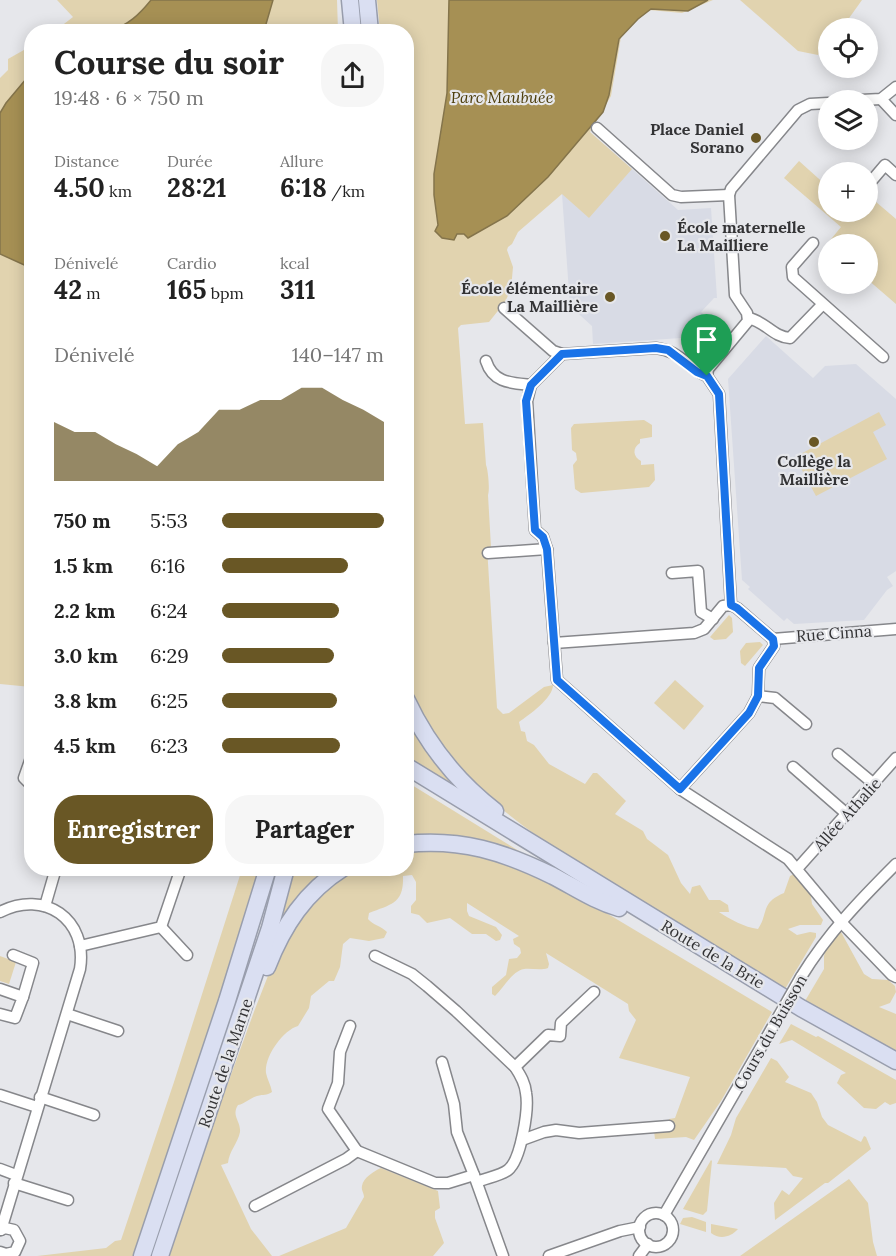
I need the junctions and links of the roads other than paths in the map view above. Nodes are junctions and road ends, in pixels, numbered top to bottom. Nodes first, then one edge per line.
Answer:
1 (350, 0) edge
2 (367, 0) edge
3 (352, 24) edge
4 (369, 24) edge
5 (896, 87) edge
6 (878, 99) edge
7 (881, 99) junction
8 (818, 104) edge
9 (896, 115) edge
10 (597, 128) dead end
11 (878, 173) edge
12 (896, 175) edge
13 (729, 195) junction
14 (813, 243) dead end
15 (822, 305) junction
16 (504, 308) dead end
17 (748, 318) junction
18 (562, 354) junction
19 (883, 357) dead end
20 (486, 361) dead end
21 (707, 376) junction
22 (531, 385) junction
23 (547, 549) junction
24 (488, 554) dead end
25 (672, 573) dead end
26 (731, 605) junction
27 (713, 619) junction
28 (896, 629) edge
29 (773, 639) junction
30 (554, 643) junction
31 (758, 696) junction
32 (414, 714) edge
33 (806, 724) dead end
34 (838, 754) dead end
35 (896, 758) edge
36 (793, 767) dead end
37 (414, 771) edge
38 (414, 783) edge
39 (874, 784) junction
40 (680, 789) junction
41 (848, 815) junction
42 (414, 843) edge
43 (531, 844) junction
44 (896, 864) edge
45 (798, 869) junction
46 (54, 876) edge
47 (178, 876) edge
48 (265, 876) edge
49 (284, 876) edge
50 (333, 876) edge
51 (45, 906) junction
52 (619, 908) junction
53 (0, 912) edge
54 (840, 921) junction
55 (161, 927) junction
56 (80, 946) junction
57 (13, 955) dead end
58 (187, 956) dead end
59 (375, 956) dead end
60 (896, 977) edge
61 (0, 990) edge
62 (594, 992) dead end
63 (23, 997) junction
64 (0, 1014) edge
65 (66, 1014) junction
66 (350, 1026) dead end
67 (118, 1031) dead end
68 (229, 1049) junction
69 (442, 1062) dead end
70 (896, 1062) edge
71 (515, 1067) junction
72 (896, 1072) edge
73 (0, 1095) edge
74 (39, 1102) junction
75 (94, 1115) dead end
76 (669, 1126) dead end
77 (522, 1140) junction
78 (357, 1151) junction
79 (0, 1169) edge
80 (475, 1178) junction
81 (15, 1179) junction
82 (68, 1200) dead end
83 (255, 1206) dead end
84 (664, 1215) junction
85 (640, 1227) junction
86 (1, 1230) edge
87 (648, 1244) junction
88 (0, 1252) edge
89 (142, 1256) edge
90 (160, 1256) edge
91 (502, 1256) edge
92 (549, 1256) edge
93 (639, 1256) edge

1 - 3 highway
2 - 4 highway
5 - 7 street
6 - 7 street
7 - 9 street
8 - 13 street
10 - 13 street
11 - 12 street
13 - 17 street
14 - 15 street
15 - 17 street
15 - 19 street
16 - 18 street
17 - 21 street
18 - 21 street
18 - 22 street
20 - 22 street
21 - 26 street
22 - 23 street
23 - 24 street
23 - 30 street
25 - 27 street
26 - 27 street
26 - 29 street, Rue Cinna
27 - 30 street
28 - 29 street, Rue Cinna
29 - 31 street
30 - 40 street
31 - 33 street
31 - 40 street
32 - 43 highway
34 - 39 street
35 - 39 street, Allée Athalie
36 - 41 street
37 - 43 highway
38 - 52 highway
39 - 41 street, Allée Athalie
40 - 45 street
41 - 45 street, Allée Athalie
42 - 52 highway
43 - 70 highway, Route de la Brie
44 - 54 street, Cours du Buisson
45 - 54 street
46 - 51 street
47 - 55 street
48 - 89 highway, Route de la Marne
49 - 68 highway, Route de la Marne
50 - 68 highway
51 - 53 street
51 - 56 street
52 - 72 highway, Route de la Brie
54 - 60 street
54 - 84 street, Cours du Buisson, bridge
55 - 56 street
55 - 58 street
56 - 65 street
57 - 63 street
59 - 71 street
61 - 63 street
62 - 71 street
63 - 64 street
65 - 67 street
65 - 74 street
66 - 78 street
68 - 90 highway, Route de la Marne
69 - 80 street
71 - 77 street
73 - 74 street
74 - 75 street
74 - 81 street
76 - 77 street
77 - 80 street
78 - 80 street
78 - 83 street
79 - 81 street
80 - 91 street
81 - 82 street
81 - 86 street
84 - 85 street
84 - 87 street
85 - 87 street
85 - 92 street
86 - 88 street
87 - 93 street

